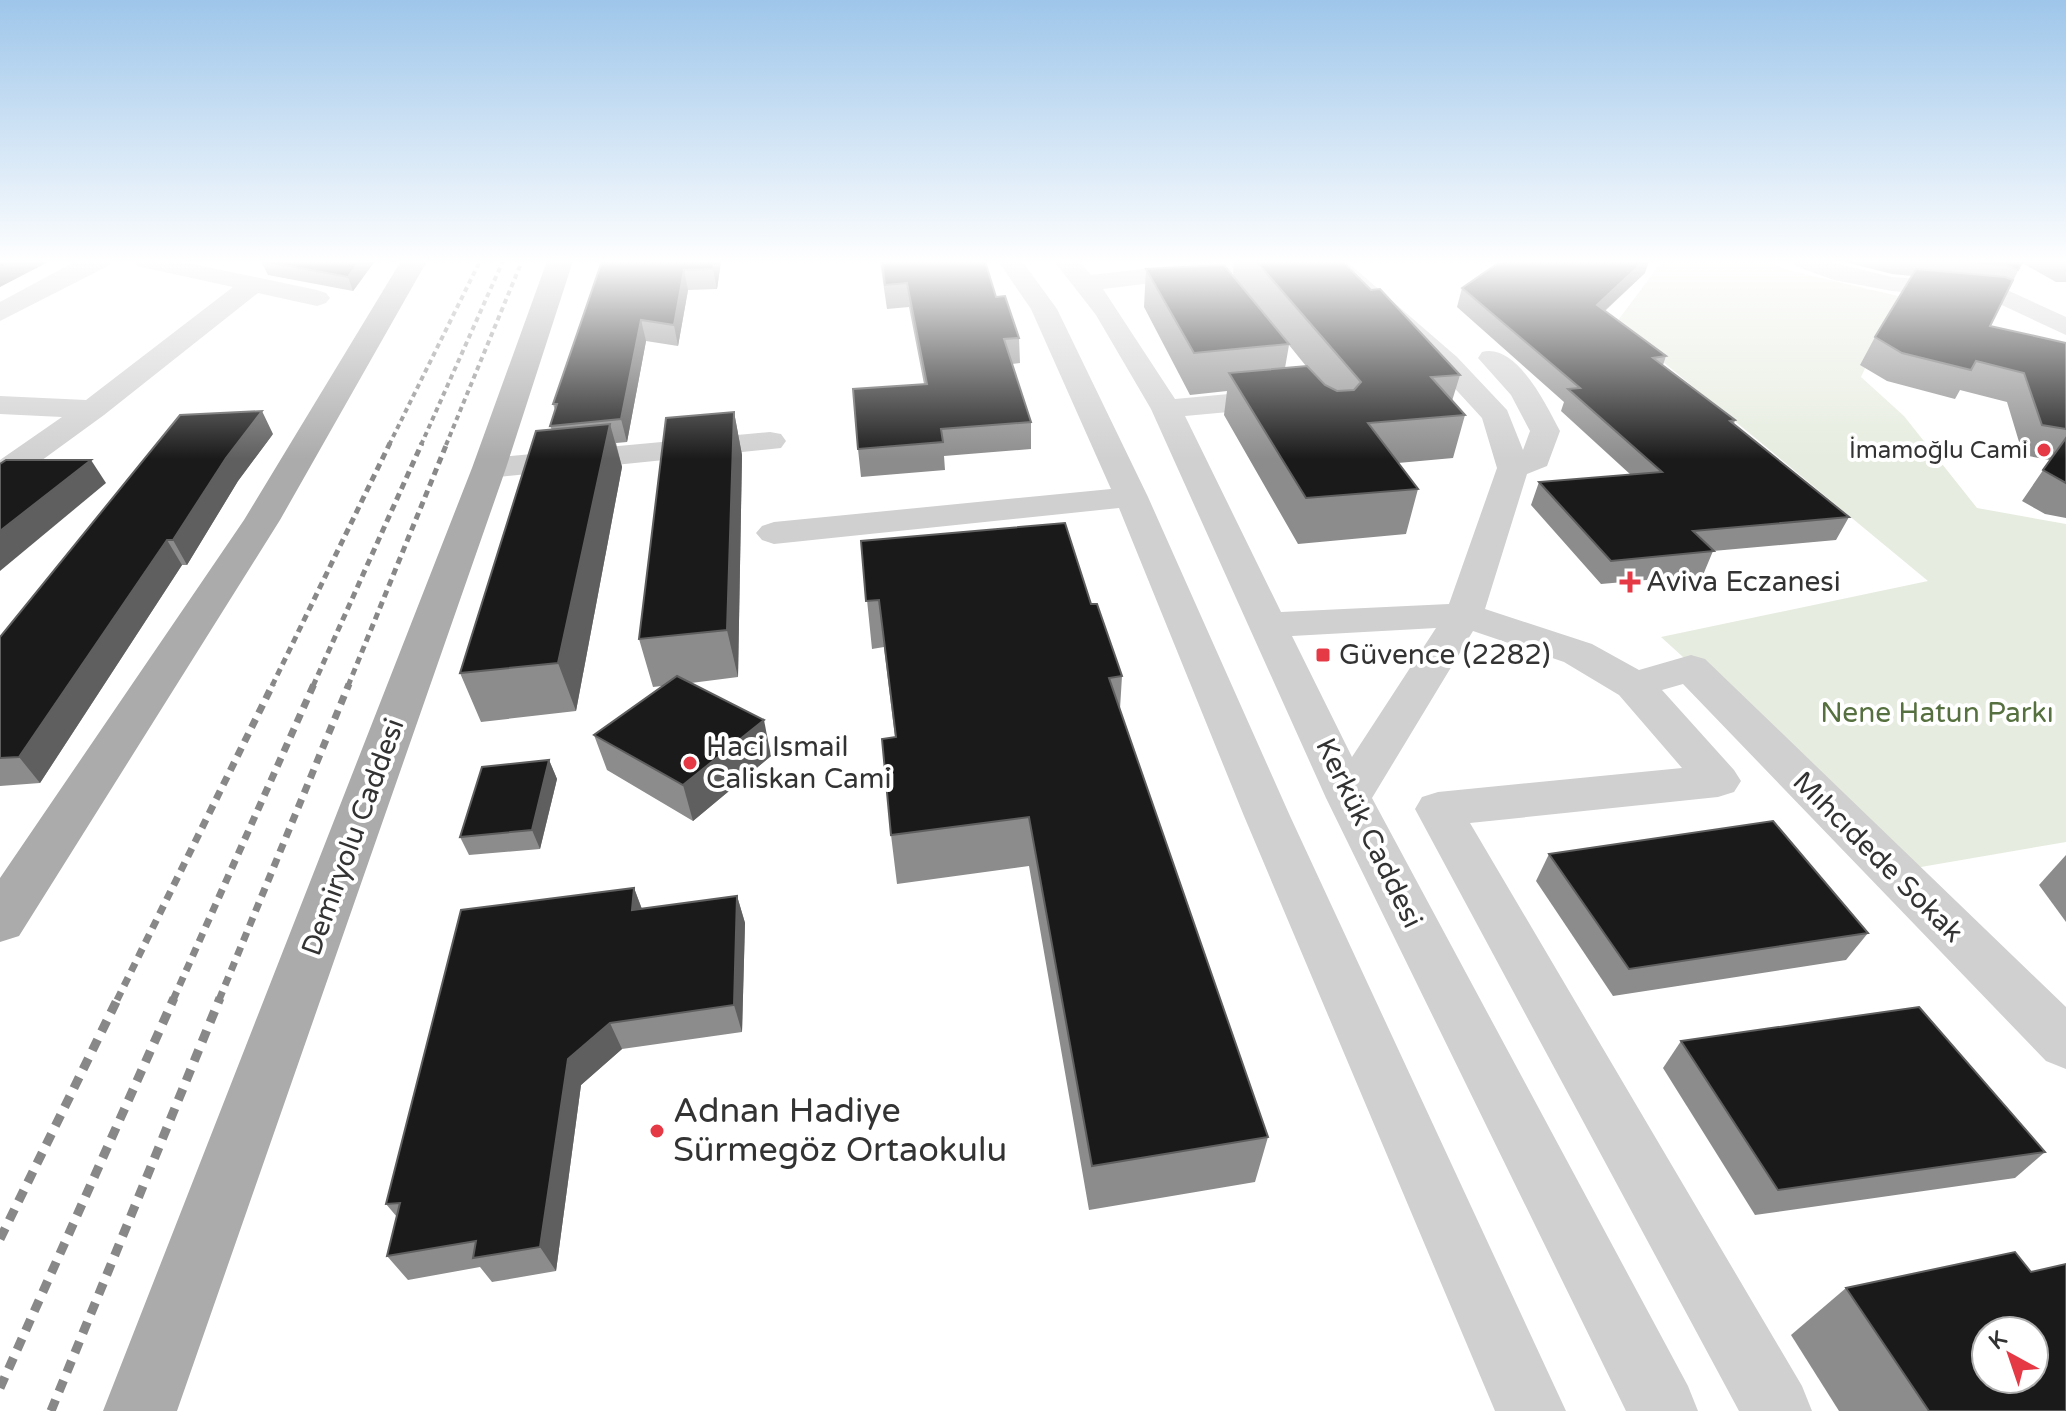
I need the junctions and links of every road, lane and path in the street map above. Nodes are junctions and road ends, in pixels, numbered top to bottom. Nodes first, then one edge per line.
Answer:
1 (199, 327) edge
2 (375, 327) edge
3 (537, 327) edge
4 (1052, 327) edge
5 (1116, 327) edge
6 (1406, 327) edge
7 (1492, 358) dead end
8 (1289, 370) edge
9 (0, 405) edge
10 (93, 409) junction
11 (1166, 409) junction
12 (770, 441) dead end
13 (489, 468) junction
14 (1513, 468) junction
15 (0, 475) edge
16 (1131, 497) junction
17 (774, 533) dead end
18 (1464, 615) junction
19 (1268, 625) junction
20 (1634, 685) junction
21 (1349, 798) junction
22 (5, 907) edge
23 (2066, 1044) edge
24 (140, 1411) edge
25 (1531, 1411) edge
26 (1663, 1411) edge
27 (1777, 1411) edge

1 - 10 street
2 - 22 main road
3 - 13 main road, Demiryolu Caddesi
4 - 16 street
5 - 11 street, Kerkük Caddesi
6 - 14 street
7 - 14 street
8 - 11 street
9 - 10 street
10 - 15 street
11 - 19 street, Kerkük Caddesi
12 - 13 street
13 - 24 main road, Demiryolu Caddesi
14 - 18 street
16 - 17 street
16 - 25 street
18 - 19 street
18 - 20 street
18 - 21 street
19 - 21 street, Kerkük Caddesi
20 - 23 street, Mıhcıdede Sokak
20 - 27 street
21 - 26 street, Kerkük Caddesi

